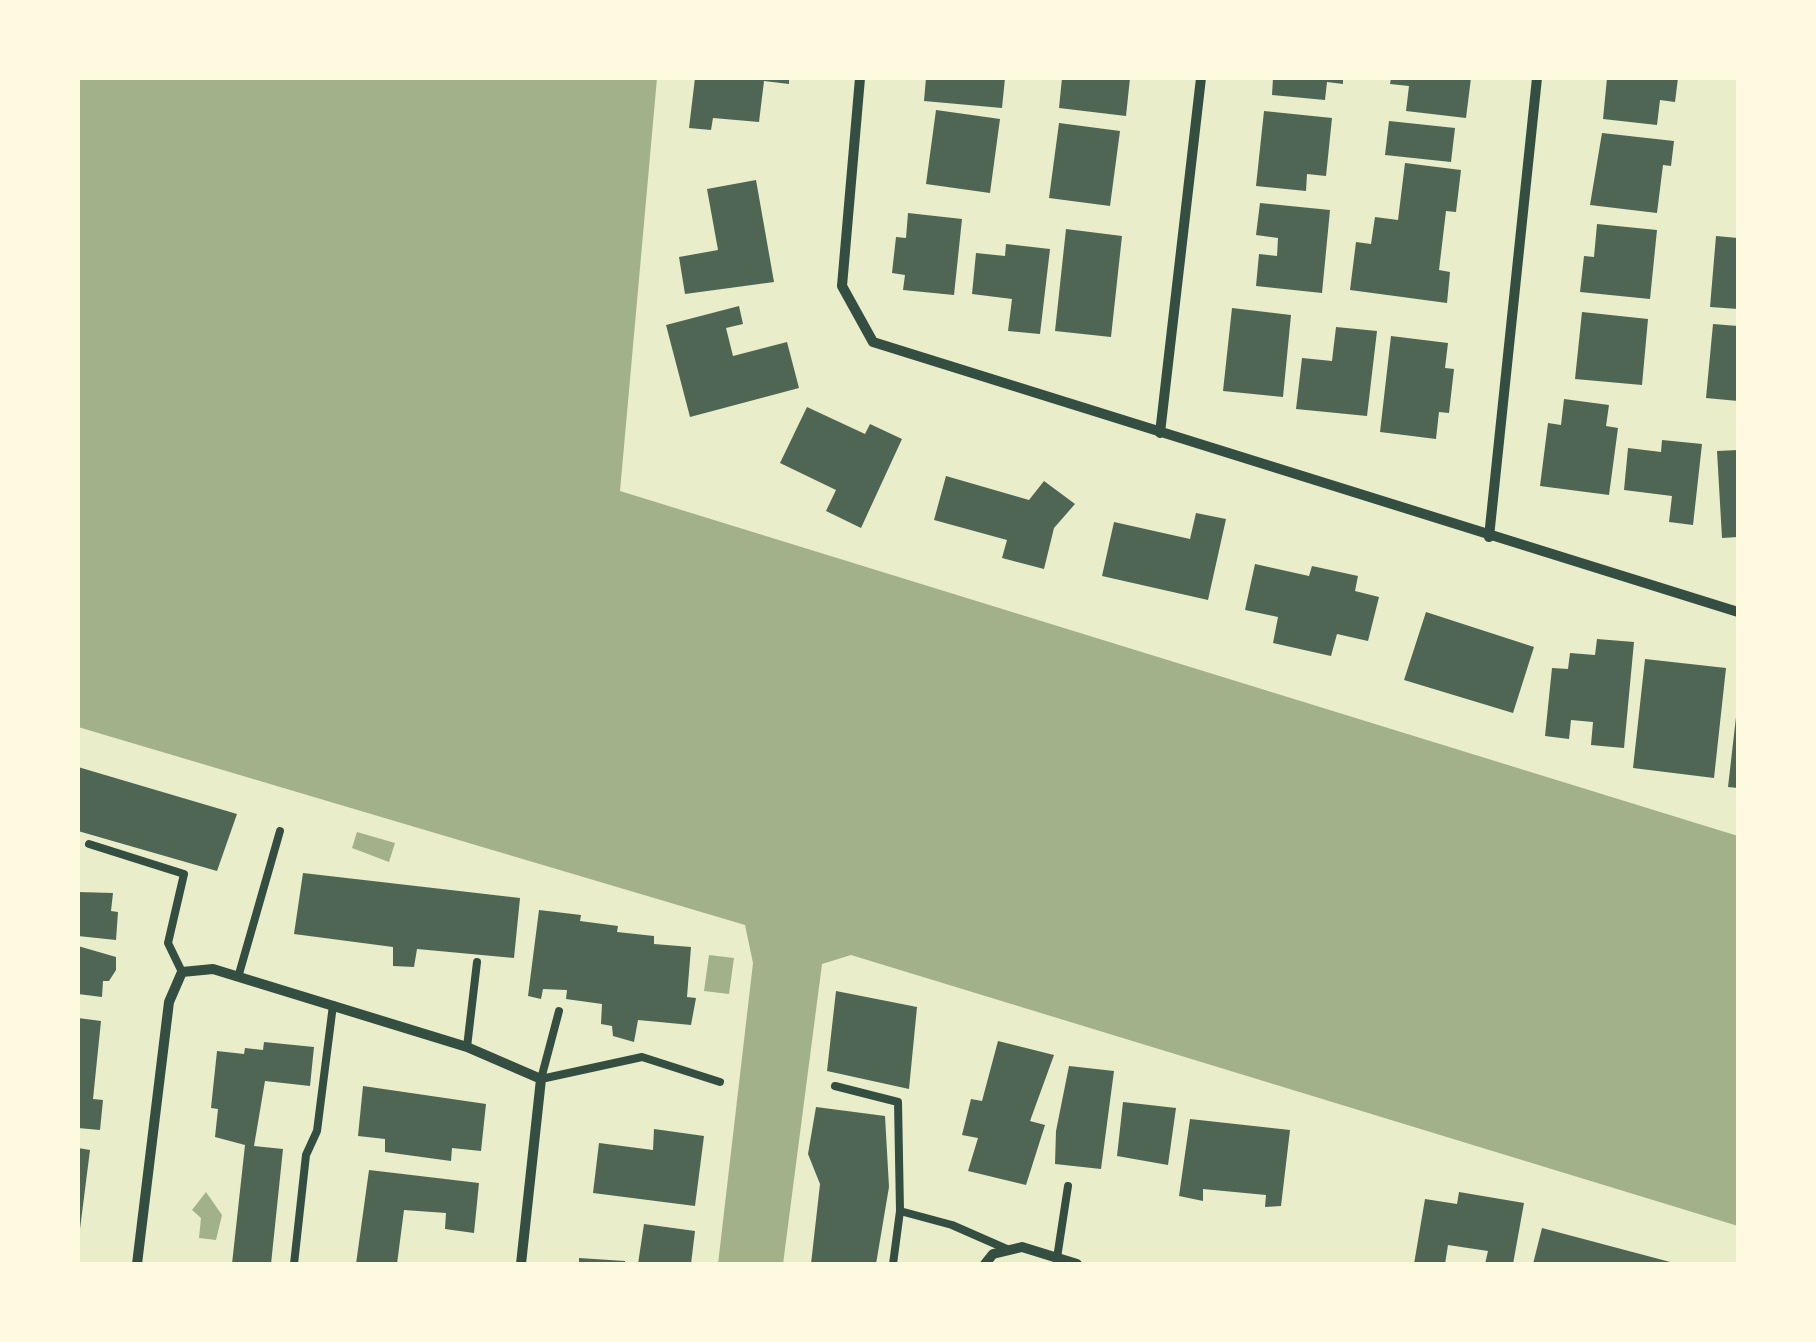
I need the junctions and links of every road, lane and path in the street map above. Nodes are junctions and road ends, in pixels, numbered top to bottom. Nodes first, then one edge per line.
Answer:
1 (860, 78) edge
2 (1200, 78) edge
3 (1537, 78) edge
4 (1160, 433) junction
5 (1489, 537) junction
6 (1738, 612) edge
7 (280, 831) dead end
8 (89, 844) dead end
9 (477, 962) dead end
10 (182, 972) junction
11 (239, 974) junction
12 (333, 1004) junction
13 (559, 1012) dead end
14 (467, 1046) junction
15 (541, 1079) junction
16 (720, 1082) dead end
17 (835, 1086) dead end
18 (1068, 1186) dead end
19 (900, 1211) junction
20 (1009, 1250) junction
21 (1057, 1258) junction
22 (136, 1264) edge
23 (294, 1264) edge
24 (521, 1264) edge
25 (892, 1264) edge
26 (985, 1264) edge
27 (1077, 1264) edge

1 - 4 street
2 - 4 street
3 - 5 street
4 - 5 street
5 - 6 street
7 - 11 lane
8 - 10 lane
9 - 14 lane
10 - 11 street
10 - 22 street
11 - 12 street
12 - 14 street
12 - 23 lane
13 - 15 lane
14 - 15 street
15 - 16 lane
15 - 24 street
17 - 19 lane
18 - 21 lane
19 - 20 lane
19 - 25 lane
20 - 21 street
20 - 26 street
21 - 27 street

